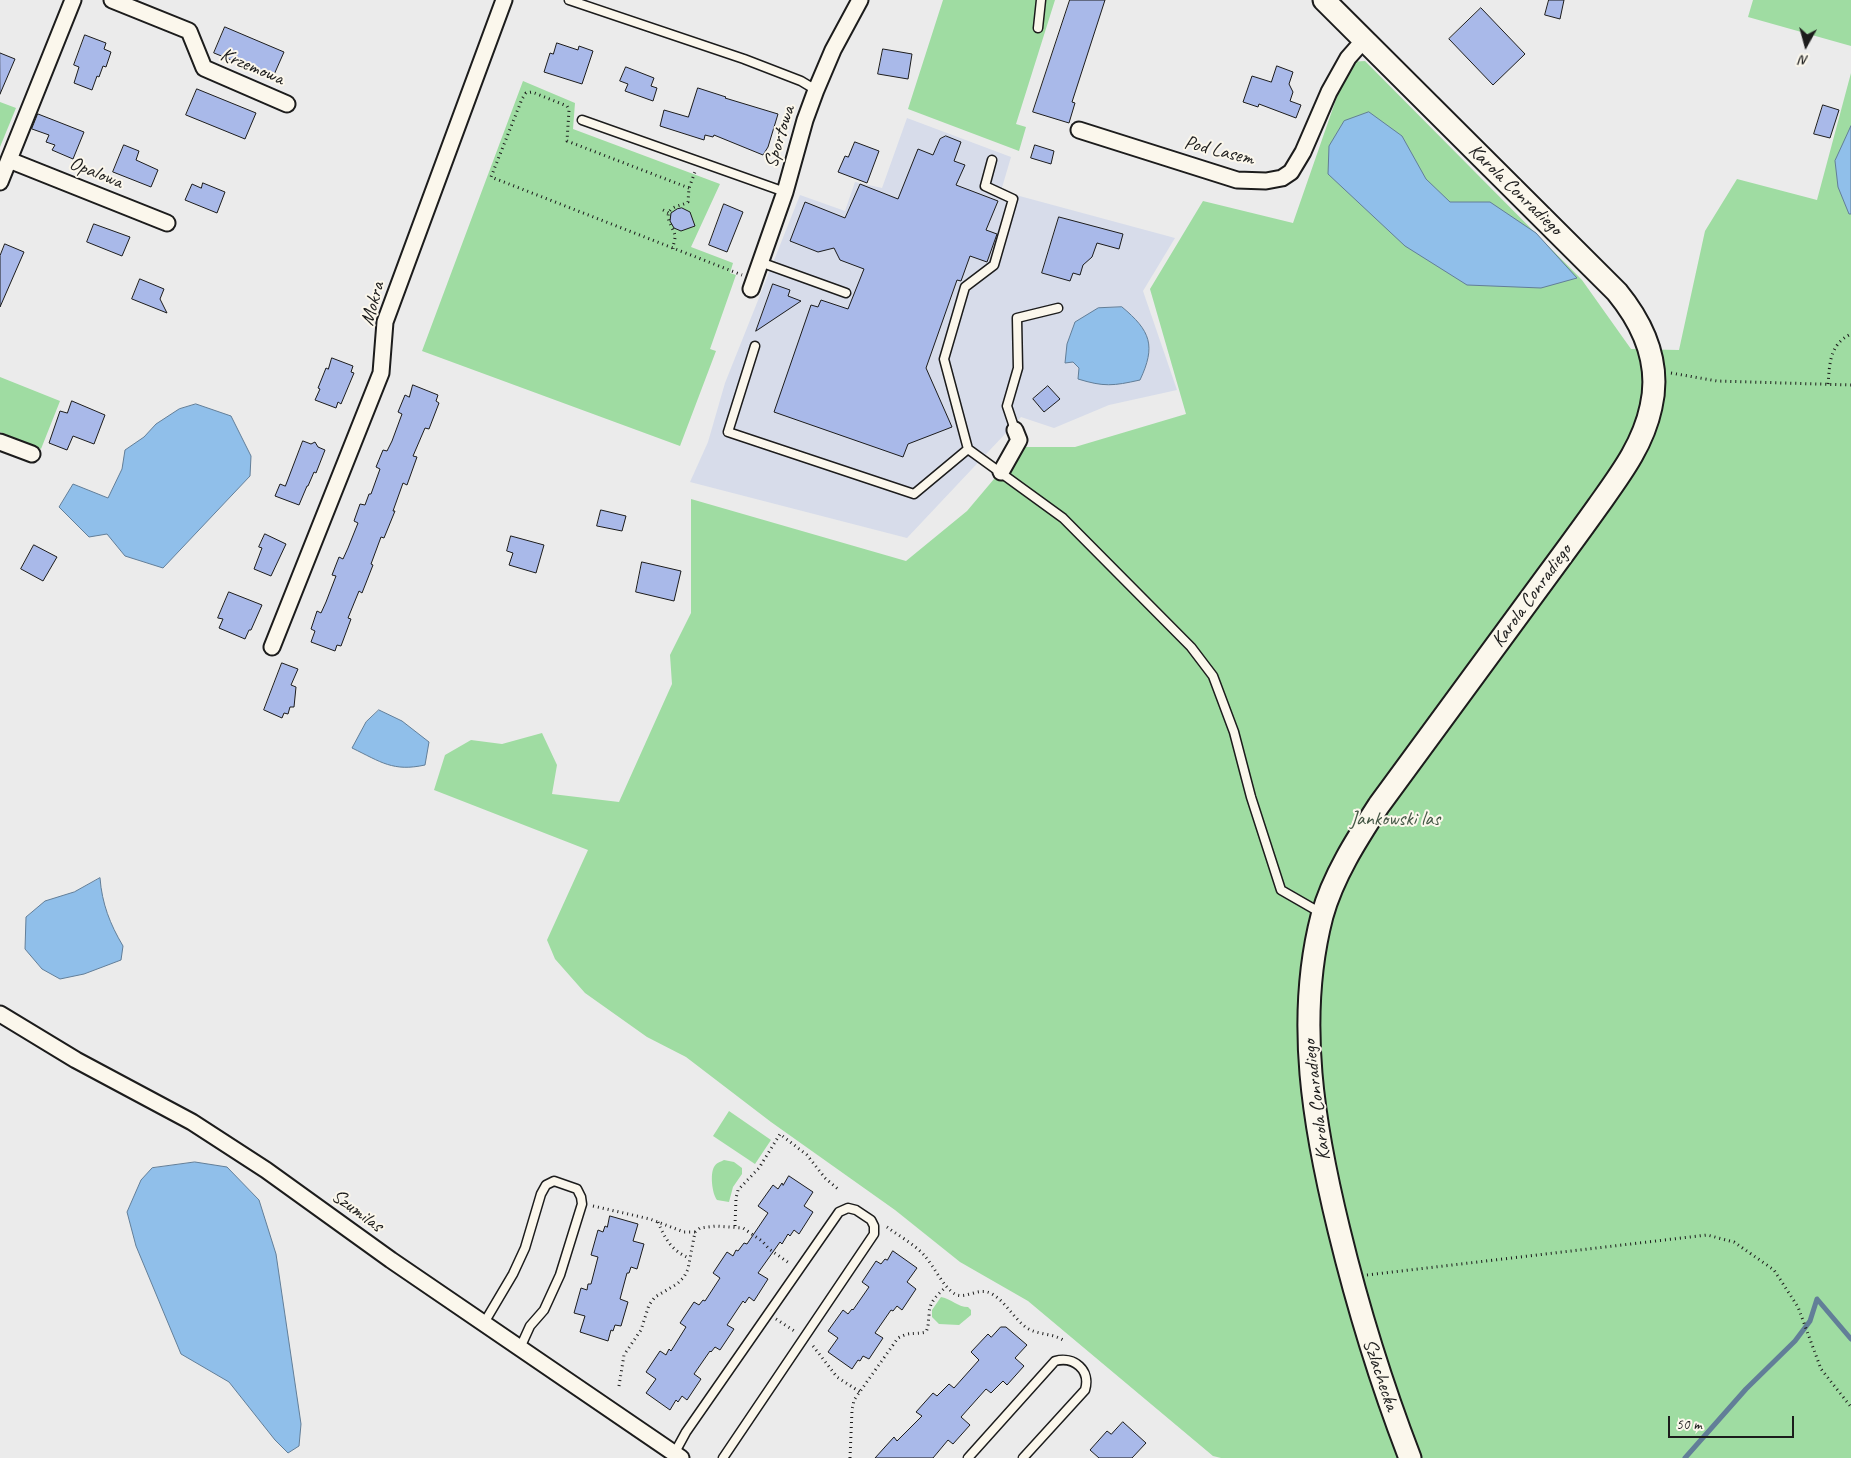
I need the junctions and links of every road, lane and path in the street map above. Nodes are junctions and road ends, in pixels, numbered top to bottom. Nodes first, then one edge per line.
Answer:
1 (73, 0) edge
2 (112, 0) edge
3 (504, 0) edge
4 (569, 0) edge
5 (860, 0) edge
6 (1041, 0) edge
7 (1324, 0) edge
8 (1038, 28) dead end
9 (1363, 41) junction
10 (816, 90) junction
11 (287, 104) dead end
12 (582, 120) dead end
13 (1079, 130) dead end
14 (9, 160) junction
15 (992, 160) dead end
16 (700, 162) junction
17 (0, 182) edge
18 (689, 188) junction
19 (785, 192) junction
20 (663, 210) dead end
21 (669, 212) junction
22 (167, 223) dead end
23 (673, 249) junction
24 (760, 262) junction
25 (752, 284) joint
26 (846, 293) dead end
27 (1058, 308) dead end
28 (1851, 334) edge
29 (755, 346) dead end
30 (1654, 370) junction
31 (1828, 384) junction
32 (1851, 385) edge
33 (1015, 430) joint
34 (0, 442) edge
35 (968, 449) junction
36 (32, 454) dead end
37 (1001, 472) junction
38 (272, 647) dead end
39 (1323, 914) junction
40 (0, 1014) edge
41 (839, 1190) dead end
42 (588, 1205) dead end
43 (658, 1222) junction
44 (735, 1226) junction
45 (888, 1227) dead end
46 (695, 1232) junction
47 (689, 1258) junction
48 (789, 1263) dead end
49 (1352, 1283) junction
50 (946, 1287) junction
51 (484, 1323) junction
52 (1064, 1340) dead end
53 (520, 1348) junction
54 (619, 1386) dead end
55 (1851, 1407) edge
56 (678, 1456) edge
57 (723, 1458) edge
58 (850, 1458) edge
59 (968, 1458) edge
60 (1023, 1458) edge
61 (1410, 1458) edge

1 - 14 street
2 - 11 street, Krzemowa
3 - 38 street, Mokra
4 - 10 lane
5 - 10 street, Sportowa
6 - 8 lane
7 - 9 street, Karola Conradiego
9 - 13 street, Pod Lasem
9 - 30 street, Karola Conradiego
10 - 19 street, Sportowa
12 - 16 lane
14 - 17 street
14 - 22 street, Opalowa
15 - 35 lane
16 - 18 path
16 - 19 lane
18 - 21 path
18 - 23 path
19 - 24 street, Sportowa
20 - 21 path
21 - 23 path
23 - 25 path
24 - 25 street, Sportowa
24 - 26 lane
27 - 33 lane
28 - 31 path
29 - 35 lane
30 - 31 path
30 - 39 street, Karola Conradiego
31 - 32 path
33 - 37 street
34 - 36 street
35 - 37 lane
37 - 39 lane
39 - 49 street, Karola Conradiego
40 - 51 street, Szumilas
41 - 44 path
42 - 43 path
43 - 46 path
43 - 47 path
44 - 46 path
44 - 48 path
45 - 50 path
46 - 47 path
47 - 54 path
49 - 55 path
49 - 61 street, Szlachecka
50 - 52 path
50 - 58 path
51 - 53 street, Szumilas
51 - 53 lane
53 - 56 street, Szumilas
56 - 57 lane
59 - 60 lane

